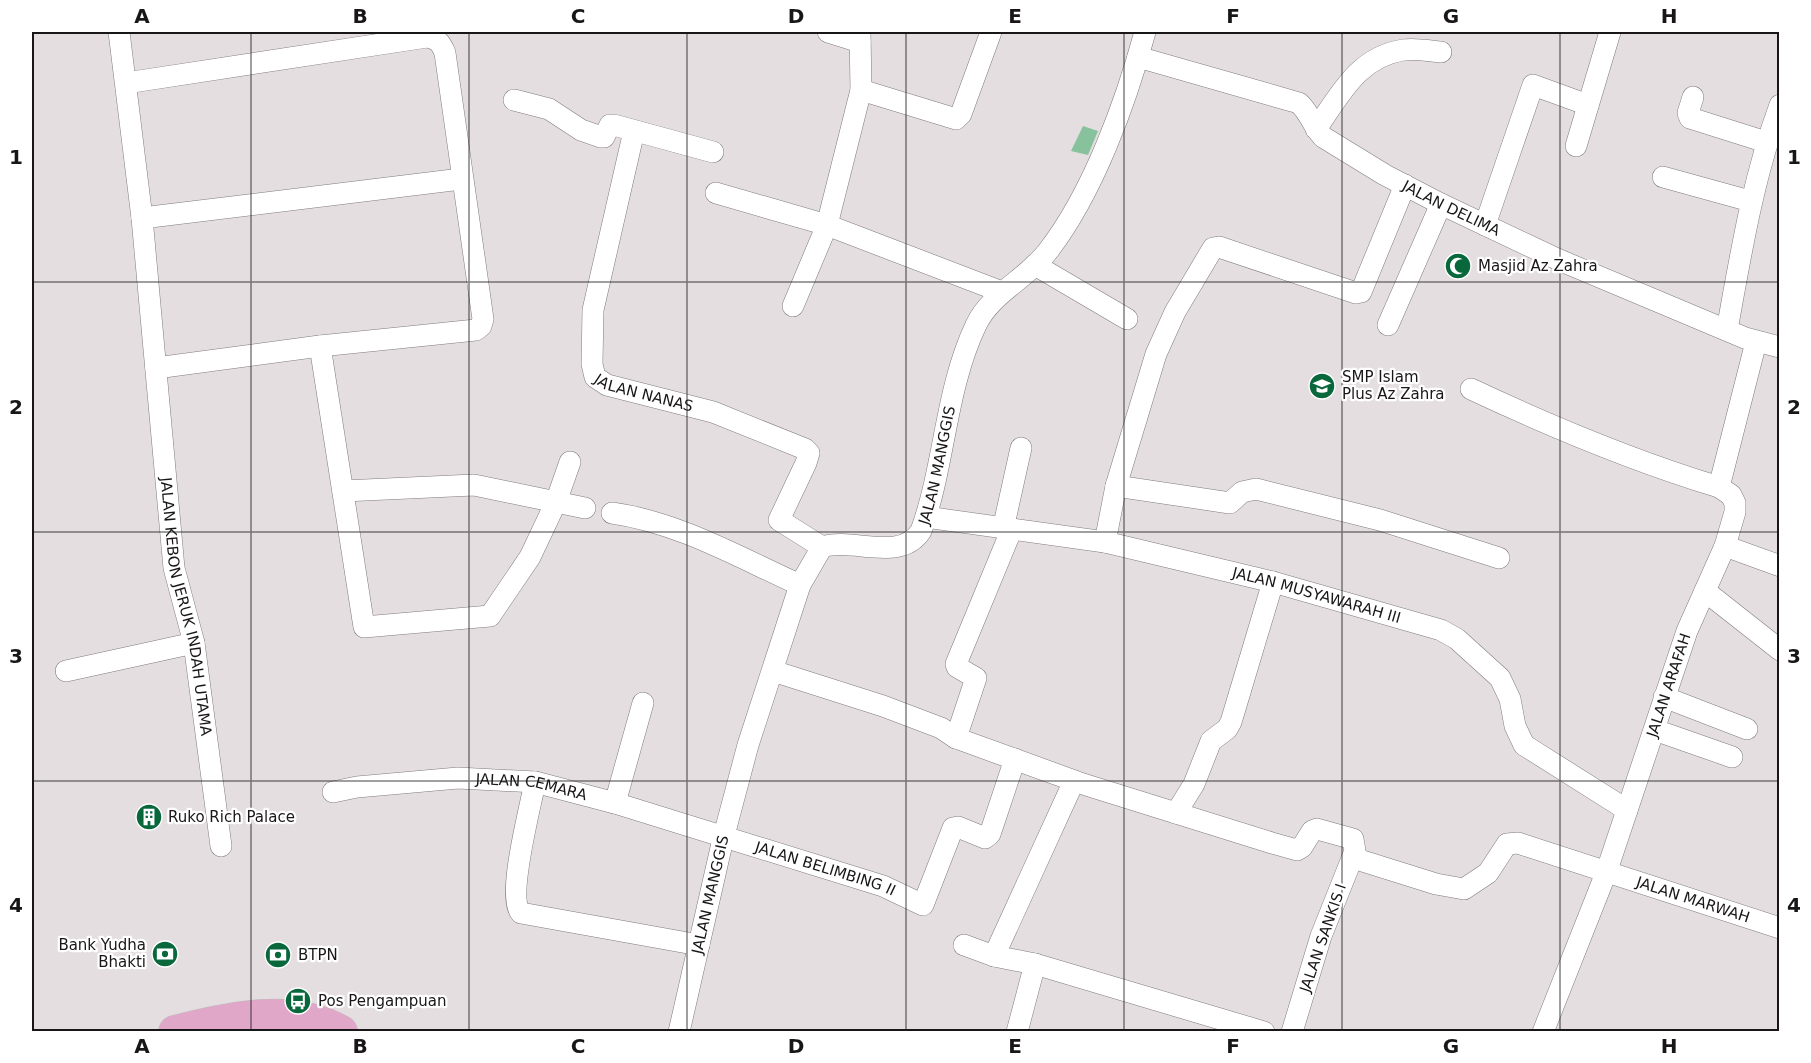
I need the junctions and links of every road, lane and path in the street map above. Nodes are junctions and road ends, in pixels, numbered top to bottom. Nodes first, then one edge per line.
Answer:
1 (119, 32) edge
2 (828, 32) edge
3 (991, 32) edge
4 (1145, 32) edge
5 (1610, 32) edge
6 (860, 37) edge
7 (1441, 52) dead end
8 (1138, 57) junction
9 (126, 83) junction
10 (861, 90) junction
11 (1693, 97) dead end
12 (514, 100) dead end
13 (1588, 105) junction
14 (1779, 105) edge
15 (1316, 129) junction
16 (634, 131) junction
17 (1766, 142) junction
18 (1576, 146) dead end
19 (713, 152) dead end
20 (1663, 177) dead end
21 (461, 179) junction
22 (1405, 185) junction
23 (716, 193) dead end
24 (1750, 201) junction
25 (1441, 204) junction
26 (142, 218) junction
27 (827, 225) junction
28 (1485, 225) junction
29 (1035, 265) junction
30 (1002, 292) junction
31 (793, 306) dead end
32 (1127, 319) dead end
33 (1388, 325) dead end
34 (1727, 330) junction
35 (1756, 342) junction
36 (320, 346) junction
37 (1779, 347) edge
38 (156, 368) junction
39 (1471, 389) dead end
40 (1021, 448) dead end
41 (570, 462) dead end
42 (1116, 486) junction
43 (1719, 487) junction
44 (343, 491) junction
45 (556, 502) junction
46 (585, 508) dead end
47 (612, 513) dead end
48 (926, 517) junction
49 (1007, 530) junction
50 (1106, 542) junction
51 (1725, 546) junction
52 (822, 547) junction
53 (1500, 558) dead end
54 (1779, 566) edge
55 (1273, 582) junction
56 (800, 585) junction
57 (1705, 591) junction
58 (195, 643) junction
59 (1779, 650) edge
60 (66, 671) dead end
61 (773, 671) junction
62 (1664, 697) junction
63 (643, 703) dead end
64 (1747, 729) dead end
65 (1655, 730) junction
66 (956, 738) junction
67 (1732, 757) dead end
68 (1015, 759) junction
69 (1074, 781) junction
70 (535, 782) junction
71 (333, 792) dead end
72 (615, 803) junction
73 (1627, 810) junction
74 (1176, 813) junction
75 (723, 838) junction
76 (220, 846) dead end
77 (1354, 851) junction
78 (1606, 873) junction
79 (1779, 928) edge
80 (699, 945) junction
81 (964, 945) dead end
82 (994, 956) junction
83 (1035, 964) junction
84 (1551, 1029) edge
85 (176, 1032) edge
86 (341, 1032) edge
87 (679, 1032) edge
88 (1017, 1032) edge
89 (1264, 1032) edge
90 (1292, 1032) edge

1 - 9 street, JALAN KEBON JERUK INDAH UTAMA
2 - 6 street
3 - 10 street
4 - 8 street, JALAN MANGGIS
5 - 13 street
6 - 10 street
7 - 15 street
8 - 15 street, JALAN DELIMA
8 - 29 street, JALAN MANGGIS
9 - 21 street
9 - 26 street, JALAN KEBON JERUK INDAH UTAMA
10 - 27 street
11 - 17 street
12 - 16 street
13 - 18 street
13 - 28 street
14 - 17 street
15 - 22 street, JALAN DELIMA
16 - 19 street
16 - 52 street, JALAN NANAS
17 - 24 street
20 - 24 street
21 - 26 street
21 - 36 street
22 - 25 street, JALAN DELIMA
22 - 42 street
23 - 27 street
24 - 34 street
25 - 28 street, JALAN DELIMA
25 - 33 street
26 - 38 street, JALAN KEBON JERUK INDAH UTAMA
27 - 30 street
27 - 31 street
28 - 34 street, JALAN DELIMA
29 - 30 street, JALAN MANGGIS
29 - 32 street
30 - 48 street, JALAN MANGGIS
34 - 35 street, JALAN DELIMA
35 - 37 street, JALAN DELIMA
35 - 43 street
36 - 38 street
36 - 44 street
38 - 58 street, JALAN KEBON JERUK INDAH UTAMA
39 - 43 street
40 - 49 street
41 - 45 street
42 - 50 street
42 - 53 street
43 - 51 street, JALAN ARAFAH
44 - 45 street
44 - 45 street
45 - 46 street
47 - 56 street
48 - 49 street, JALAN MUSYAWARAH III
48 - 52 street, JALAN MANGGIS
49 - 50 street, JALAN MUSYAWARAH III
49 - 66 street
50 - 55 street, JALAN MUSYAWARAH III
51 - 54 street
51 - 57 street, JALAN ARAFAH
52 - 56 street, JALAN MANGGIS
55 - 73 street, JALAN MUSYAWARAH III
55 - 74 street
56 - 61 street, JALAN MANGGIS
57 - 59 street
57 - 62 street, JALAN ARAFAH
58 - 60 street
58 - 76 street, JALAN KEBON JERUK INDAH UTAMA
61 - 66 street
61 - 75 street, JALAN MANGGIS
62 - 64 street
62 - 65 street, JALAN ARAFAH
63 - 72 street
65 - 67 street
65 - 73 street, JALAN ARAFAH
66 - 68 street
68 - 69 street
68 - 75 street, JALAN BELIMBING II
69 - 74 street
69 - 82 street
70 - 71 street, JALAN CEMARA
70 - 72 street, JALAN CEMARA
70 - 80 street
72 - 75 street, JALAN CEMARA
73 - 78 street, JALAN ARAFAH
74 - 77 street
75 - 80 street, JALAN MANGGIS
77 - 78 street, JALAN MARWAH
77 - 90 street, JALAN SANKIS I
78 - 79 street, JALAN MARWAH
78 - 84 street, JALAN ARAFAH
80 - 87 street, JALAN MANGGIS
81 - 82 street
82 - 83 street
83 - 88 street
83 - 89 street
85 - 86 main road

